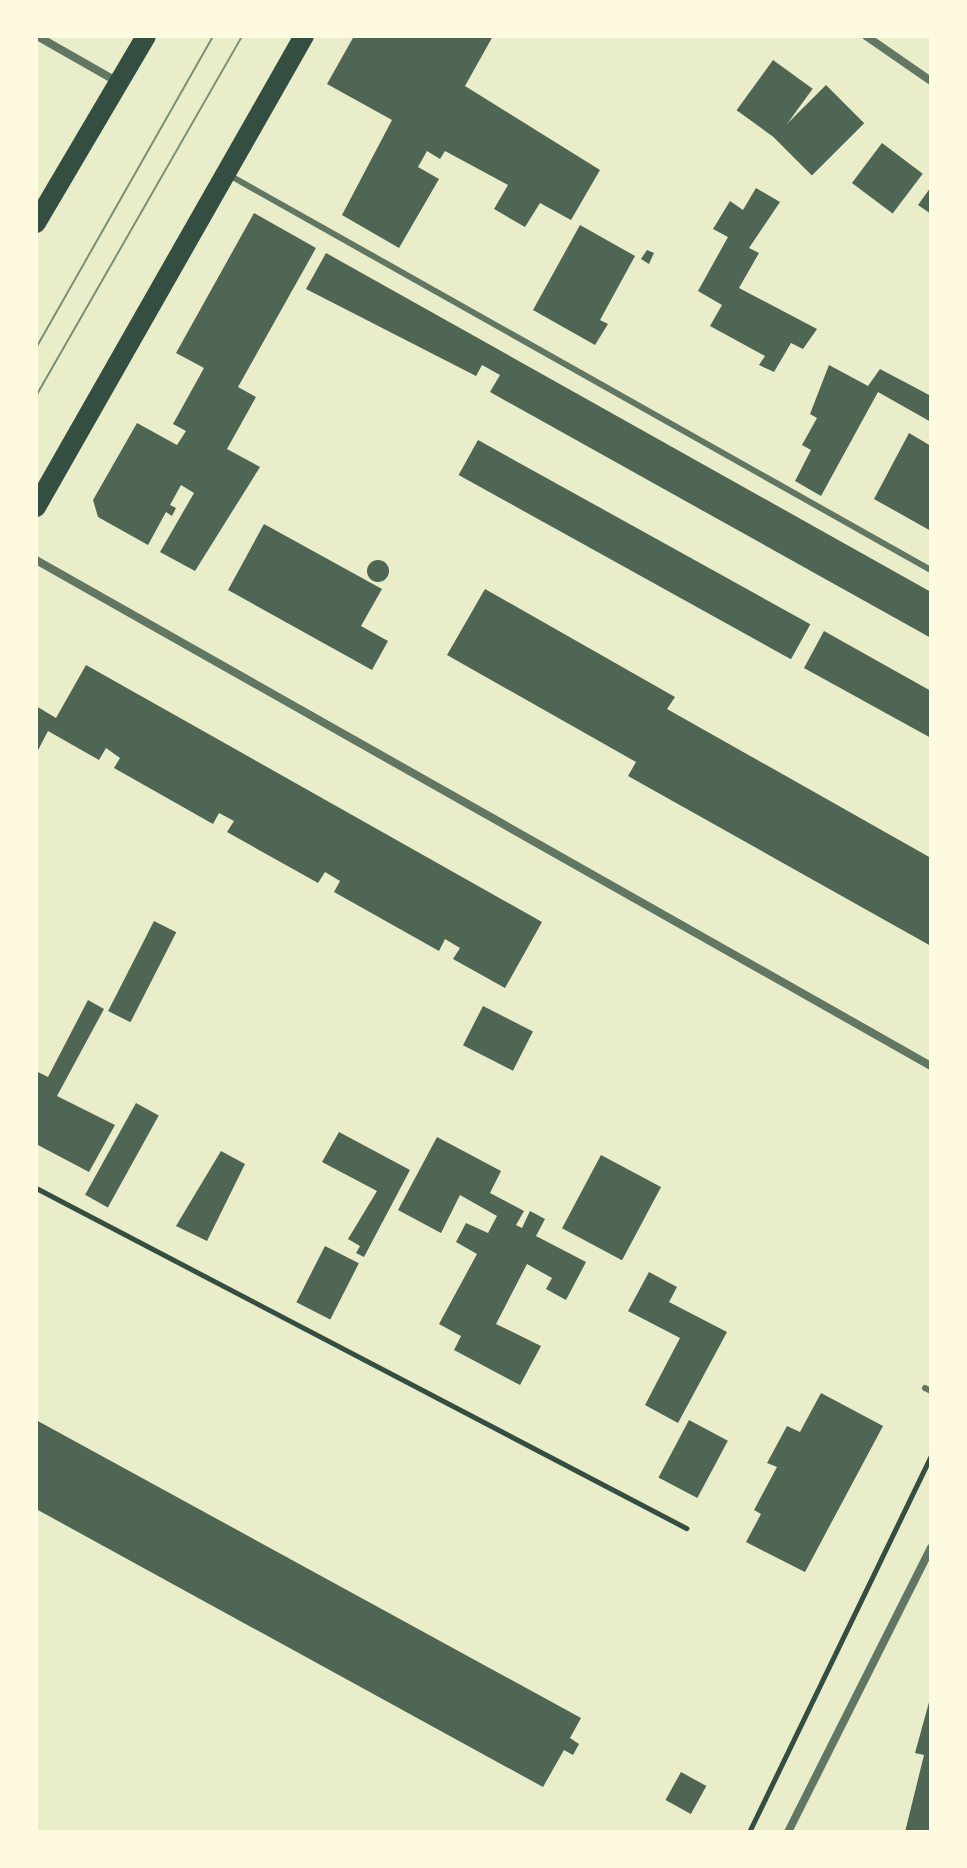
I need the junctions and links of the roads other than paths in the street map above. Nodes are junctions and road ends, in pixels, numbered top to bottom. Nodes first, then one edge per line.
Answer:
1 (37, 36) edge
2 (146, 36) edge
3 (304, 36) edge
4 (866, 36) edge
5 (117, 81) junction
6 (931, 81) edge
7 (229, 175) junction
8 (36, 223) edge
9 (36, 507) edge
10 (36, 560) edge
11 (931, 570) edge
12 (931, 1066) edge
13 (931, 1548) edge
14 (788, 1832) edge

1 - 5 street
2 - 5 main road
3 - 7 main road
4 - 6 street
5 - 8 main road
7 - 9 main road
7 - 11 lane
10 - 12 street
13 - 14 street

